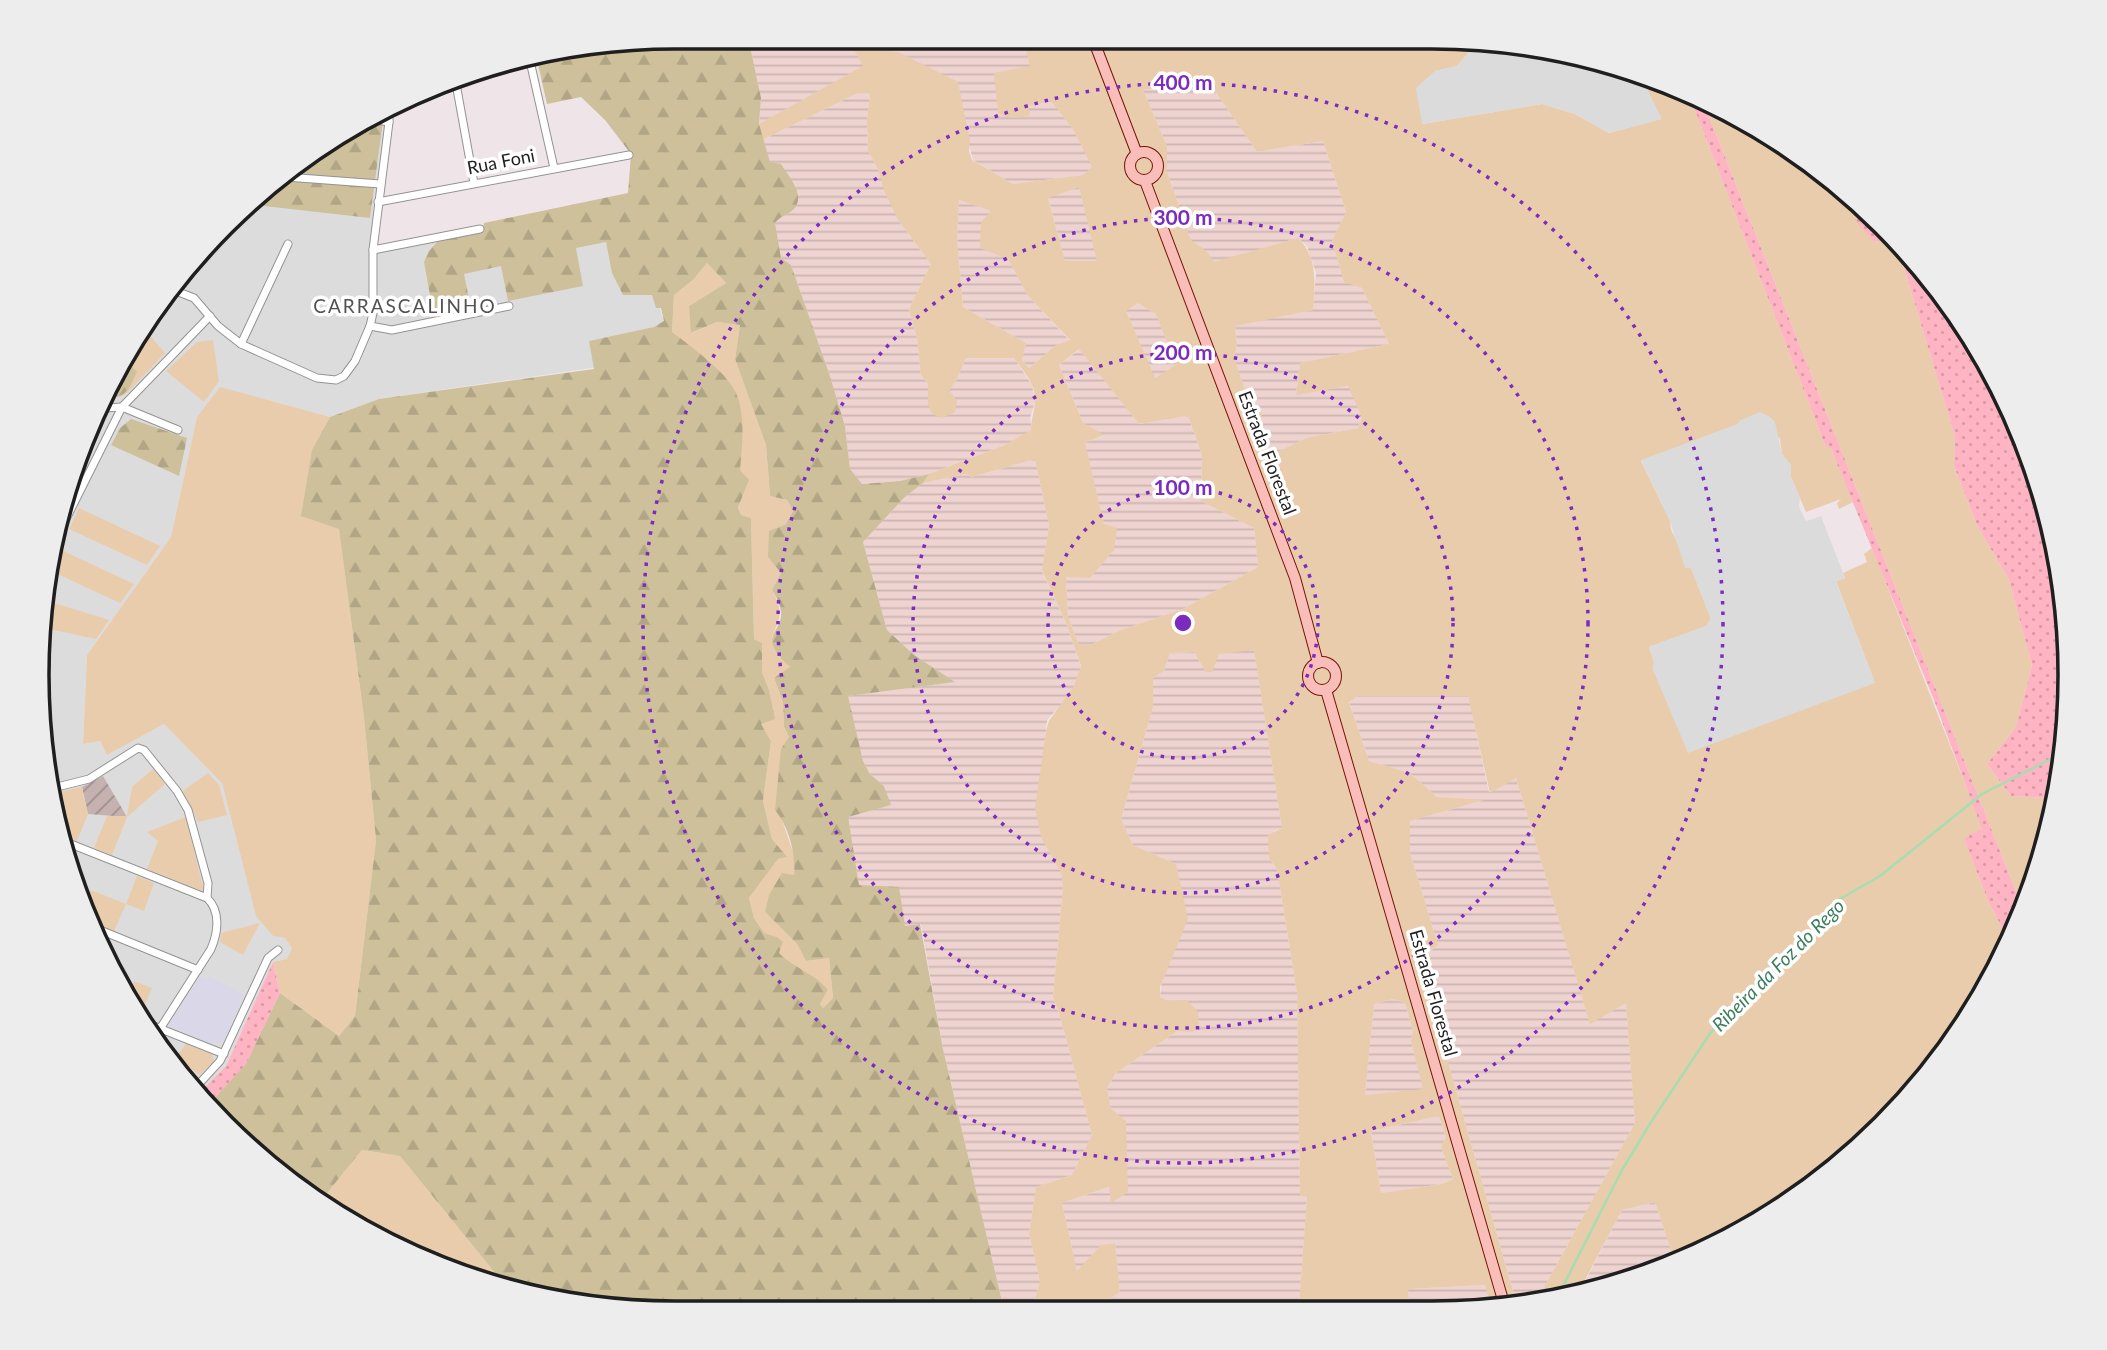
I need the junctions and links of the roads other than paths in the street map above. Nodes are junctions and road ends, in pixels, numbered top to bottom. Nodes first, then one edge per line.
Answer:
1 (1096, 49) edge
2 (531, 66) edge
3 (457, 89) edge
4 (389, 119) edge
5 (384, 121) edge
6 (389, 122) junction
7 (1137, 154) junction
8 (629, 155) dead end
9 (554, 168) junction
10 (295, 178) edge
11 (1145, 181) junction
12 (474, 183) junction
13 (380, 184) junction
14 (378, 202) junction
15 (480, 229) dead end
16 (288, 244) dead end
17 (373, 250) junction
18 (179, 292) edge
19 (509, 306) dead end
20 (210, 316) junction
21 (370, 326) junction
22 (241, 344) junction
23 (122, 407) junction
24 (110, 408) edge
25 (178, 430) dead end
26 (72, 508) edge
27 (1318, 663) junction
28 (1326, 690) junction
29 (59, 786) edge
30 (72, 845) edge
31 (207, 898) junction
32 (105, 932) edge
33 (278, 950) dead end
34 (198, 970) junction
35 (160, 1030) edge
36 (162, 1033) edge
37 (224, 1054) junction
38 (200, 1083) edge
39 (1502, 1297) edge

1 - 7 main road
2 - 9 street
3 - 12 street
4 - 6 street
5 - 6 street
6 - 13 street
7 - 11 main road
7 - 11 main road
8 - 9 street, Rua Foni
9 - 12 street, Rua Foni
10 - 13 street
11 - 27 main road, Estrada Florestal
12 - 14 street, Rua Foni
13 - 14 street
14 - 17 street
15 - 17 street
16 - 22 street
17 - 21 street
18 - 20 street
19 - 21 street
20 - 22 street
20 - 23 street
21 - 22 street
23 - 24 street
23 - 25 street
23 - 26 street
27 - 28 main road
27 - 28 main road
28 - 39 main road, Estrada Florestal
29 - 31 street
30 - 31 street
31 - 34 street
32 - 34 street
33 - 37 street
34 - 35 street
36 - 37 street
37 - 38 street

